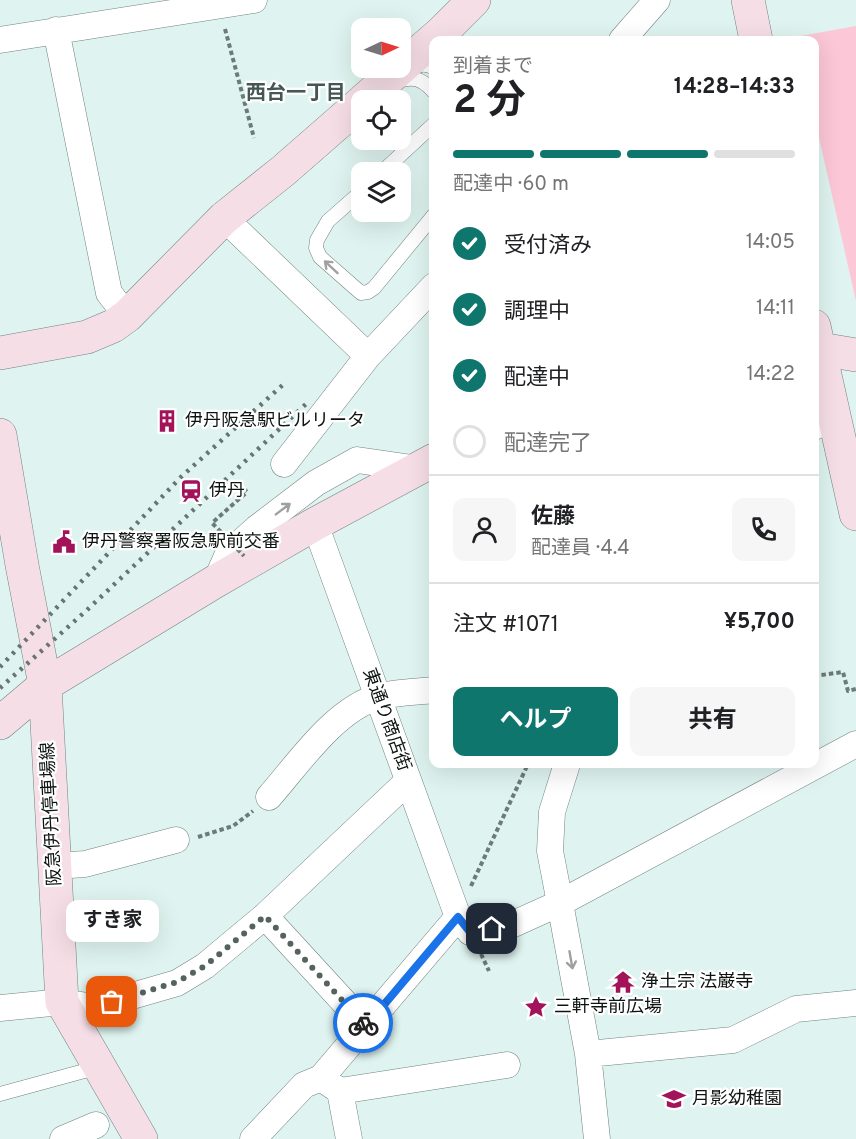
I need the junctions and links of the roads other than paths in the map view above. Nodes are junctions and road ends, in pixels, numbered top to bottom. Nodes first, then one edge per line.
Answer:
1 (254, 0) edge
2 (657, 0) edge
3 (748, 0) edge
4 (218, 3) edge
5 (56, 30) junction
6 (626, 36) edge
7 (755, 36) edge
8 (0, 40) edge
9 (429, 46) edge
10 (429, 66) edge
11 (429, 87) edge
12 (376, 90) edge
13 (377, 90) edge
14 (378, 90) edge
15 (351, 111) edge
16 (429, 129) edge
17 (393, 162) edge
18 (351, 201) edge
19 (224, 218) junction
20 (429, 221) edge
21 (429, 291) edge
22 (127, 316) junction
23 (819, 342) edge
24 (0, 353) edge
25 (856, 355) edge
26 (368, 356) junction
27 (819, 368) edge
28 (825, 422) edge
29 (0, 435) edge
30 (284, 464) dead end
31 (426, 465) edge
32 (856, 514) edge
33 (315, 524) junction
34 (11, 567) edge
35 (216, 581) junction
36 (45, 685) junction
37 (429, 691) edge
38 (378, 697) junction
39 (0, 723) edge
40 (856, 744) edge
41 (819, 764) edge
42 (566, 768) edge
43 (811, 768) edge
44 (408, 781) junction
45 (269, 797) road end
46 (176, 840) road end
47 (55, 866) junction
48 (560, 903) junction
49 (265, 916) junction
50 (458, 917) junction
51 (62, 1002) junction
52 (856, 1004) edge
53 (0, 1008) edge
54 (366, 1026) junction
55 (588, 1054) junction
56 (507, 1065) dead end
57 (99, 1066) junction
58 (331, 1084) junction
59 (0, 1094) edge
60 (96, 1125) dead end
61 (63, 1139) edge
62 (141, 1139) edge
63 (253, 1139) edge
64 (349, 1139) edge
65 (597, 1139) edge

1 - 4 street
2 - 6 street
3 - 7 street
4 - 5 street
5 - 8 street
5 - 22 street
9 - 12 street
10 - 13 lane
11 - 14 lane
15 - 19 street
16 - 17 lane
20 -> 18 lane
19 - 22 street
19 - 26 street
21 - 26 street
22 - 24 street
23 - 25 street
26 - 30 street
27 - 28 street
28 - 32 street
29 - 34 street, 阪急伊丹停車場線
31 - 33 street
35 -> 31 street
33 - 35 street
33 - 38 street, 東通り商店街
34 - 36 street, 阪急伊丹停車場線
35 - 36 street
36 - 39 street
36 - 47 street, 阪急伊丹停車場線
37 - 38 street
38 - 44 street, 東通り商店街
38 - 45 street
40 - 41 street
42 - 48 street
43 - 48 street
44 - 49 street
44 - 50 street, 東通り商店街
46 - 47 street
47 - 51 street, 阪急伊丹停車場線
48 - 50 street
48 -> 55 street
49 - 51 street
49 - 54 street
50 - 54 street
51 - 53 street
51 - 57 street, 阪急伊丹停車場線
52 - 55 street
54 - 58 street
55 - 65 street
56 - 58 street
57 - 59 lane
57 - 62 street, 阪急伊丹停車場線
58 - 63 street
58 - 64 street
60 - 61 street

